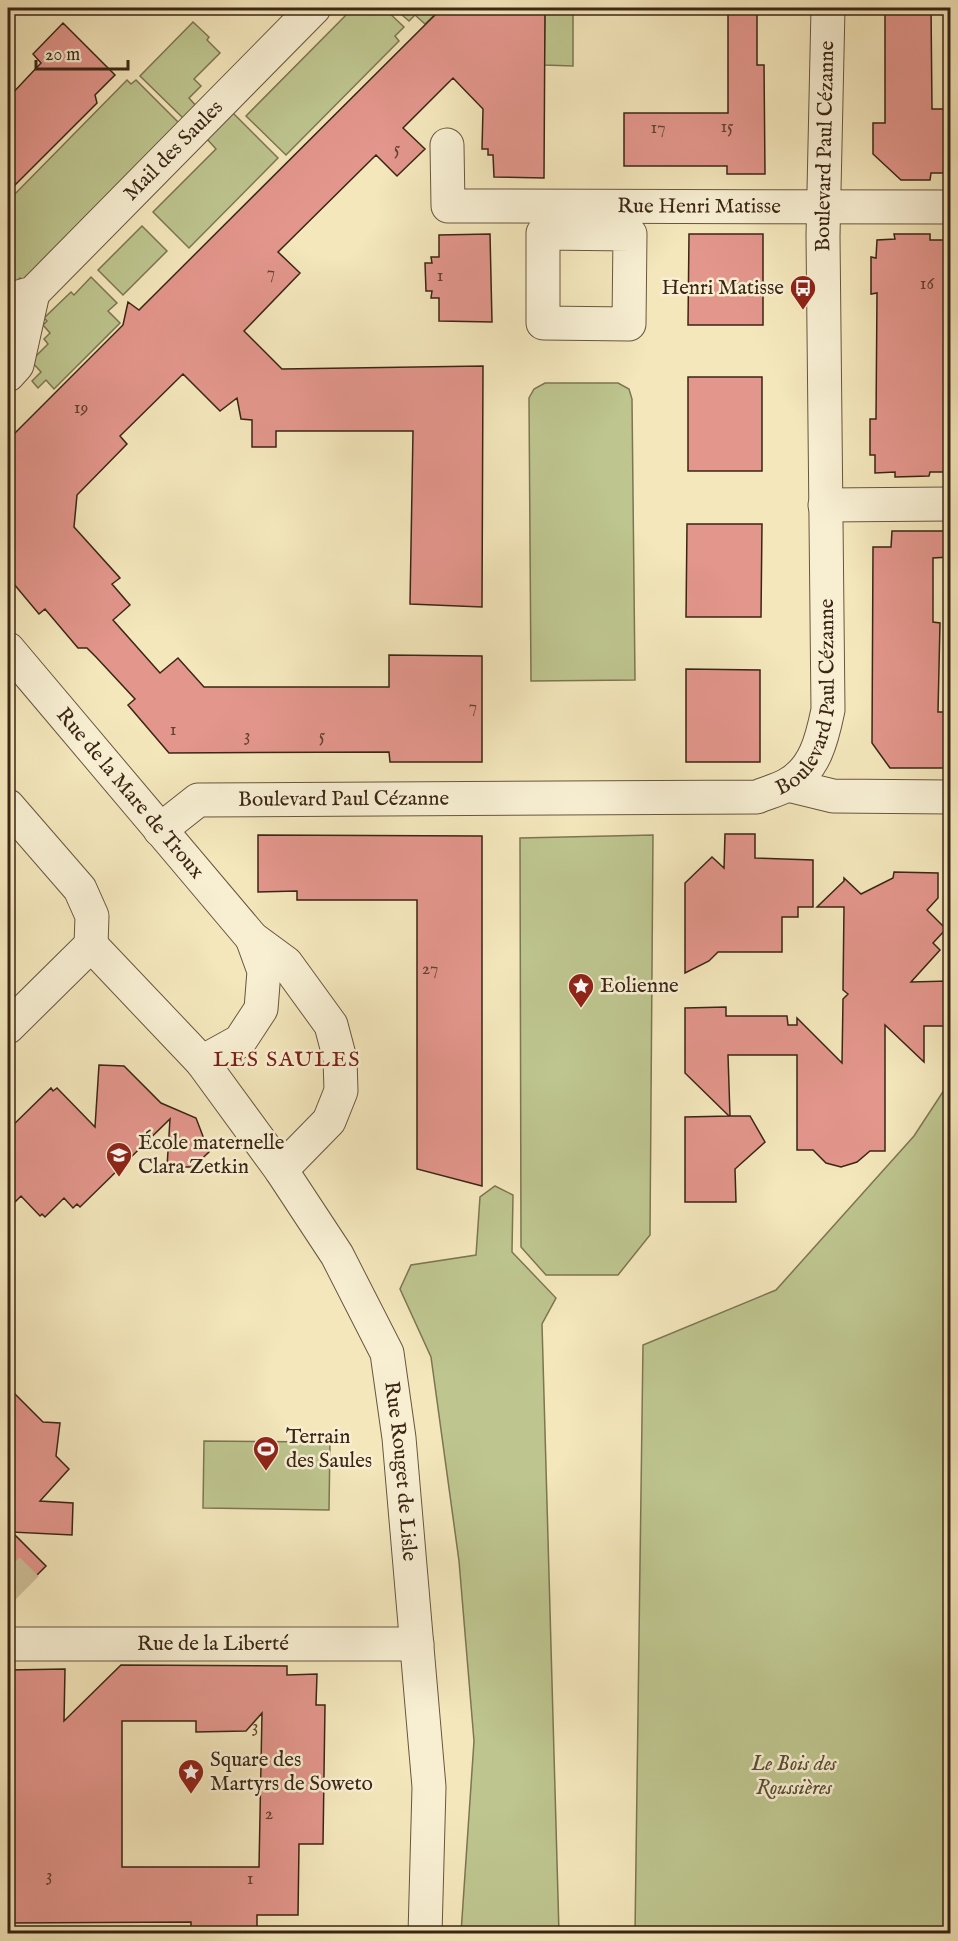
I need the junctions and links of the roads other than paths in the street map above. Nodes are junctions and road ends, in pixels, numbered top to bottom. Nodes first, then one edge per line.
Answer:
1 (314, 8) edge
2 (828, 8) edge
3 (447, 145) dead end
4 (825, 207) junction
5 (951, 207) edge
6 (20, 297) edge
7 (8, 375) edge
8 (951, 504) edge
9 (825, 505) junction
10 (8, 649) edge
11 (788, 785) junction
12 (951, 797) edge
13 (8, 806) edge
14 (160, 830) junction
15 (252, 938) junction
16 (91, 945) junction
17 (8, 1027) edge
18 (202, 1062) junction
19 (281, 1170) junction
20 (9, 1644) dead end
21 (417, 1644) junction
22 (425, 1934) edge

1 - 6 street, Mail des Saules
2 - 4 street, Boulevard Paul Cézanne
3 - 4 street, Rue Henri Matisse
4 - 5 street, Rue Henri Matisse
4 - 9 street, Boulevard Paul Cézanne
6 - 7 street, Mail des Saules
8 - 9 street
9 - 11 street, Boulevard Paul Cézanne
10 - 14 street, Rue de la Mare de Troux
11 - 12 street
11 - 14 street, Boulevard Paul Cézanne
13 - 16 street
14 - 15 street, Rue de la Mare de Troux
15 - 18 street, Rue de la Mare de Troux
15 - 19 street, Rue de la Mare de Troux
16 - 17 street
16 - 18 street, Rue Rouget de Lisle
18 - 19 street, Rue Rouget de Lisle
19 - 21 street, Rue Rouget de Lisle
20 - 21 street, Rue de la Liberté
21 - 22 street, Rue Rouget de Lisle

